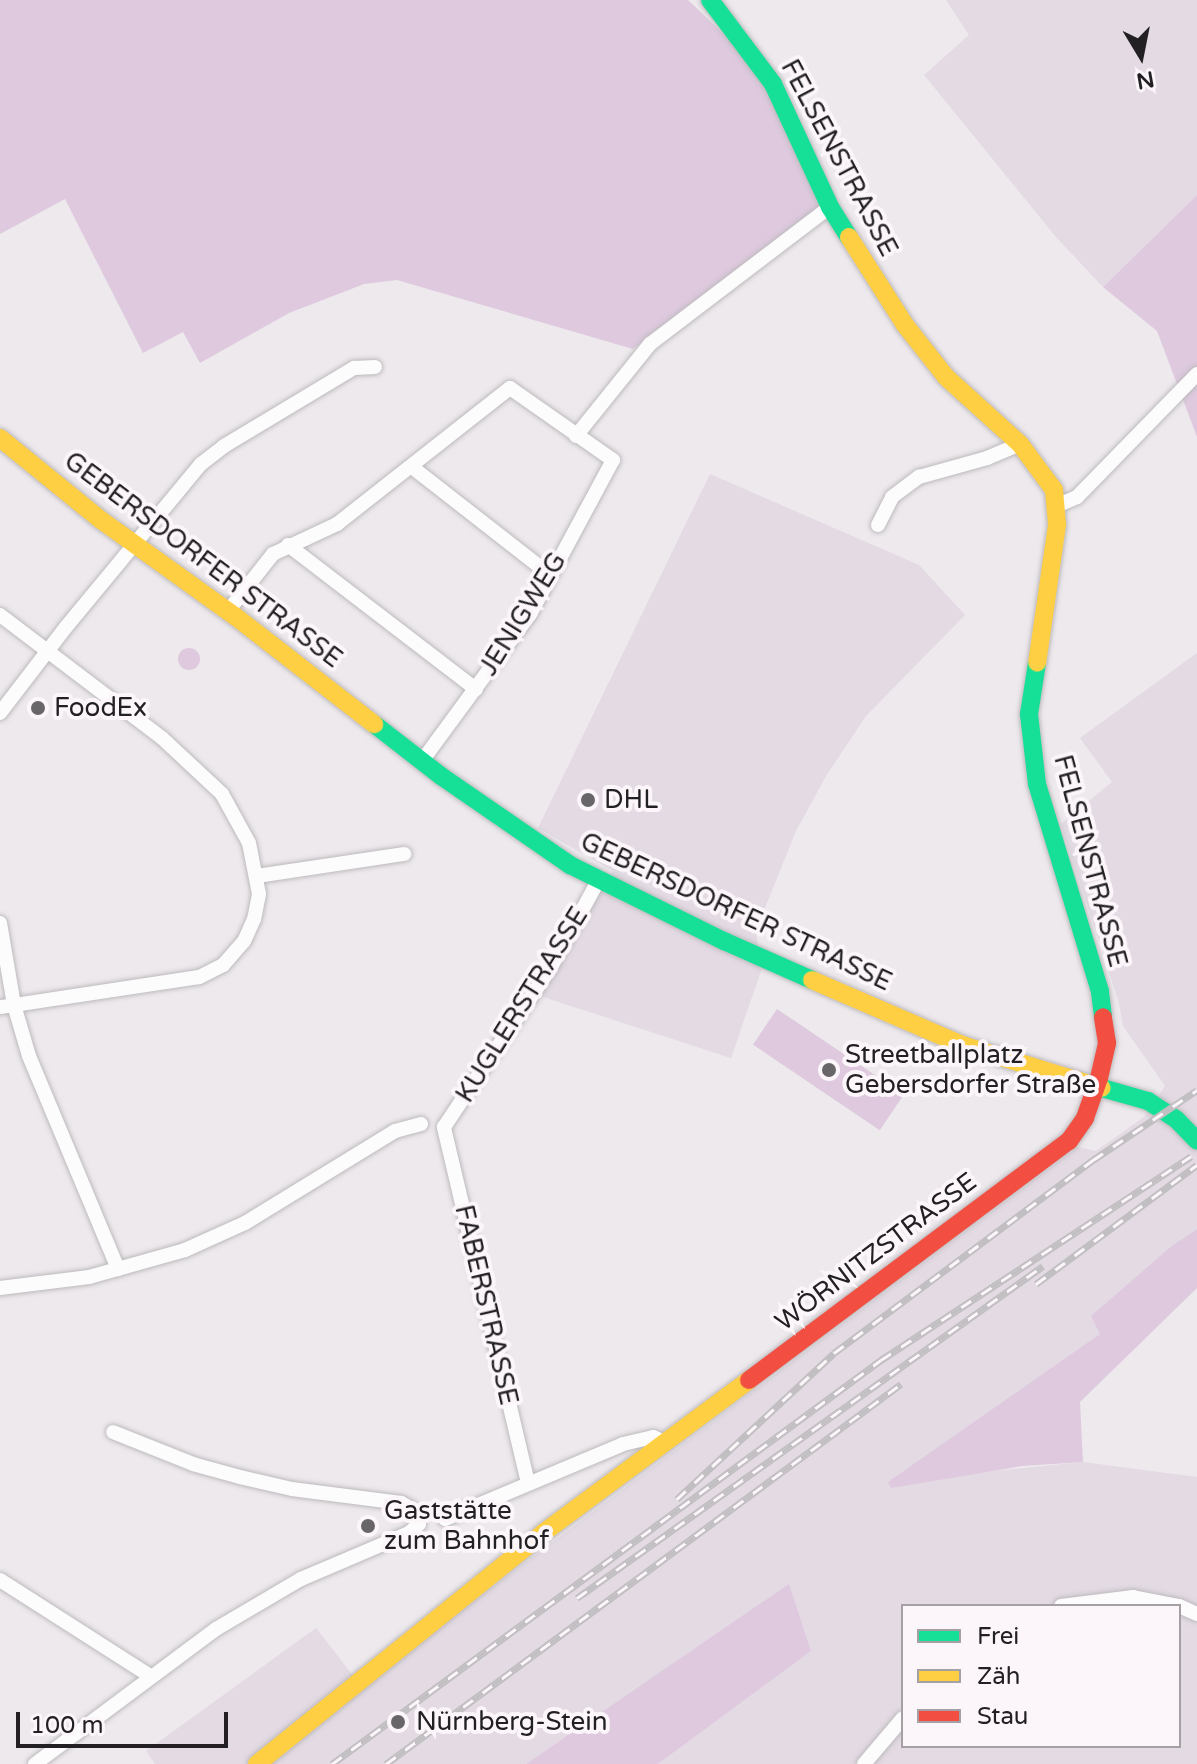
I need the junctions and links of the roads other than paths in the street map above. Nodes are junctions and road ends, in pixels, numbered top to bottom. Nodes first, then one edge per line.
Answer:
1 (710, 0) edge
2 (830, 207) junction
3 (375, 367) dead end
4 (1197, 374) edge
5 (576, 436) junction
6 (0, 438) edge
7 (1020, 444) junction
8 (412, 467) junction
9 (1056, 506) junction
10 (878, 525) dead end
11 (288, 545) junction
12 (136, 546) junction
13 (550, 575) junction
14 (228, 611) junction
15 (0, 615) edge
16 (49, 649) junction
17 (476, 689) junction
18 (0, 713) edge
19 (422, 761) junction
20 (404, 854) dead end
21 (257, 876) junction
22 (598, 881) junction
23 (0, 923) edge
24 (7, 1006) edge
25 (1097, 1086) junction
26 (421, 1124) dead end
27 (444, 1127) joint
28 (1197, 1141) edge
29 (118, 1269) junction
30 (0, 1288) edge
31 (113, 1432) dead end
32 (664, 1442) junction
33 (528, 1483) junction
34 (445, 1519) dead end
35 (0, 1580) edge
36 (1077, 1604) edge
37 (1169, 1604) edge
38 (150, 1676) junction
39 (901, 1720) edge
40 (35, 1764) edge
41 (257, 1764) edge
42 (864, 1764) edge

1 - 2 street, FELSENSTRASSE
2 - 5 street
2 - 7 street, FELSENSTRASSE
3 - 12 street
4 - 9 street
5 - 8 street
5 - 13 street, JENIGWEG
6 - 12 street, GEBERSDORFER STRASSE
7 - 9 street, FELSENSTRASSE
7 - 10 street
8 - 11 street
8 - 13 street
9 - 25 street, FELSENSTRASSE
11 - 14 street
11 - 17 street
12 - 14 street, GEBERSDORFER STRASSE
12 - 16 street
13 - 17 street, JENIGWEG
14 - 19 street, GEBERSDORFER STRASSE
15 - 16 street
16 - 18 street
16 - 21 street
17 - 19 street, JENIGWEG
19 - 22 street, GEBERSDORFER STRASSE
20 - 21 street
21 - 24 street
22 - 25 street, GEBERSDORFER STRASSE
22 - 27 street, KUGLERSTRASSE
23 - 24 street
24 - 29 street
25 - 28 street, GEBERSDORFER STRASSE
25 - 32 street, WÖRNITZSTRASSE
26 - 29 street
27 - 33 street, FABERSTRASSE
29 - 30 street
31 - 38 street
32 - 33 street
32 - 41 street, WÖRNITZSTRASSE
33 - 34 street
35 - 38 street
36 - 37 street
38 - 40 street
39 - 42 street

